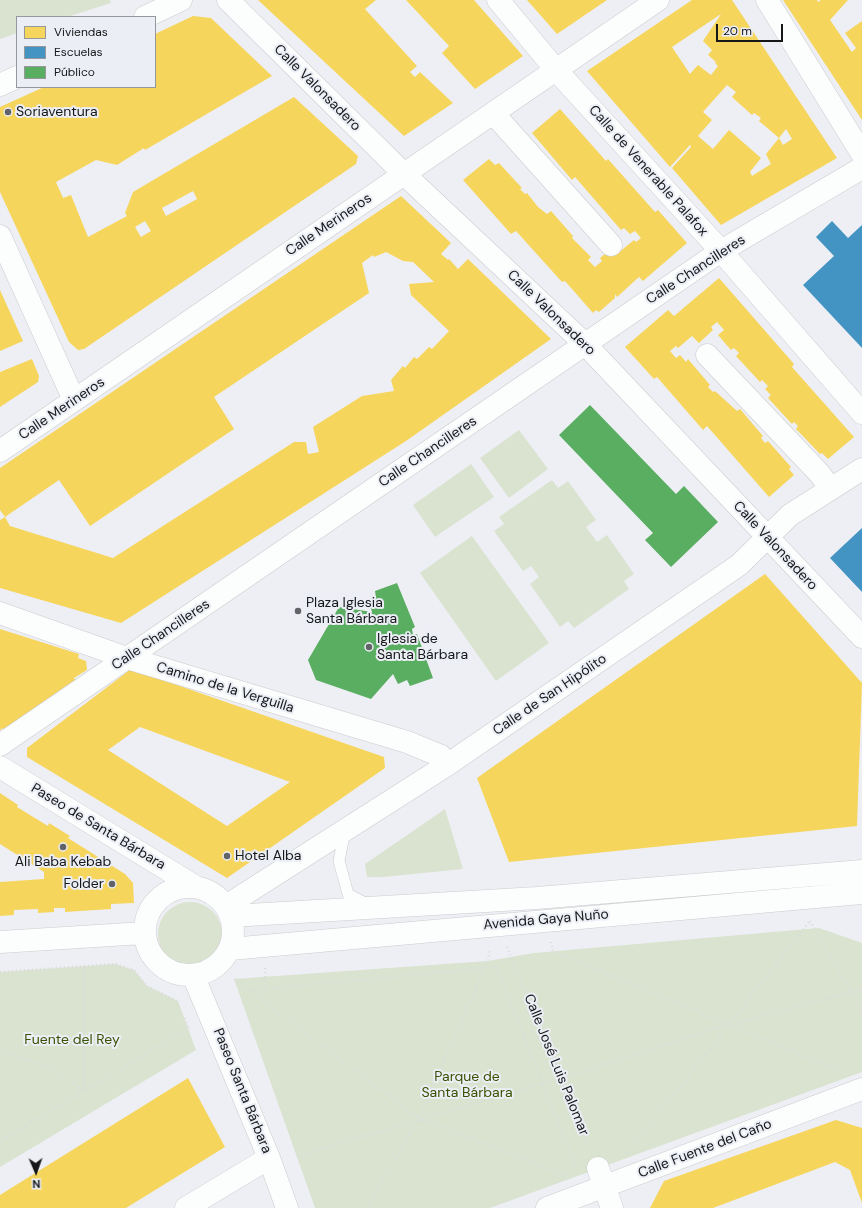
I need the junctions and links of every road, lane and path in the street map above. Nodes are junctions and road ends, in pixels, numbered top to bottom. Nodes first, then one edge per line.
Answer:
1 (182, 0) edge
2 (228, 0) edge
3 (498, 0) edge
4 (658, 0) edge
5 (767, 0) edge
6 (147, 16) edge
7 (556, 70) junction
8 (16, 77) edge
9 (0, 85) edge
10 (493, 113) junction
11 (862, 154) edge
12 (862, 168) edge
13 (404, 174) junction
14 (0, 236) edge
15 (611, 245) dead end
16 (721, 250) junction
17 (585, 344) junction
18 (707, 356) dead end
19 (74, 400) junction
20 (862, 413) edge
21 (0, 451) edge
22 (862, 469) edge
23 (831, 489) junction
24 (768, 537) junction
25 (0, 613) edge
26 (862, 637) edge
27 (127, 658) junction
28 (0, 745) edge
29 (447, 765) junction
30 (0, 768) edge
31 (345, 830) junction
32 (862, 871) edge
33 (196, 887) junction
34 (852, 894) edge
35 (798, 899) junction
36 (862, 902) edge
37 (374, 908) junction
38 (229, 911) junction
39 (548, 920) junction
40 (810, 920) junction
41 (496, 925) junction
42 (144, 933) junction
43 (0, 942) edge
44 (230, 949) junction
45 (84, 966) junction
46 (484, 969) junction
47 (0, 972) edge
48 (193, 975) junction
49 (234, 979) dead end
50 (248, 990) junction
51 (862, 990) edge
52 (853, 993) junction
53 (181, 1008) dead end
54 (209, 1010) junction
55 (862, 1012) edge
56 (184, 1015) dead end
57 (729, 1024) junction
58 (189, 1029) junction
59 (0, 1050) edge
60 (845, 1073) dead end
61 (561, 1078) junction
62 (542, 1083) junction
63 (862, 1089) edge
64 (84, 1091) junction
65 (419, 1118) junction
66 (0, 1141) edge
67 (297, 1156) dead end
68 (269, 1158) junction
69 (624, 1159) dead end
70 (592, 1182) junction
71 (186, 1208) edge
72 (287, 1208) edge
73 (367, 1208) edge
74 (547, 1208) edge
75 (612, 1208) edge

1 - 6 street
2 - 13 street, Calle Valonsadero
3 - 7 street, Calle de Venerable Palafox
4 - 7 street, Calle Merineros
5 - 11 street
7 - 10 street, Calle Merineros
7 - 16 street, Calle de Venerable Palafox
8 - 9 street
10 - 13 street, Calle Merineros
10 - 15 street
12 - 16 street, Calle Chancilleres
13 - 17 street, Calle Valonsadero
13 - 19 street, Calle Merineros
14 - 19 street
16 - 17 street, Calle Chancilleres
16 - 20 street, Calle de Venerable Palafox
17 - 24 street, Calle Valonsadero
17 - 27 street, Calle Chancilleres
18 - 23 street
19 - 21 street, Calle Merineros
22 - 23 street, Calle de San Hipólito
23 - 24 street, Calle de San Hipólito
24 - 26 street, Calle Valonsadero
24 - 29 street, Calle de San Hipólito
25 - 27 street, Camino de la Verguilla
27 - 28 street, Calle Chancilleres
27 - 29 street, Camino de la Verguilla
29 - 31 street, Calle de San Hipólito
30 - 33 street, Paseo de Santa Bárbara
31 - 37 lane
31 - 38 street, Calle de San Hipólito
32 - 37 street, Avenida Gaya Nuño
33 - 38 street
33 - 42 street
34 - 35 street, Avenida Gaya Nuño
34 - 36 street
35 - 39 street, Avenida Gaya Nuño
35 - 40 path
37 - 38 street, Avenida Gaya Nuño
38 - 44 street
39 - 41 street, Avenida Gaya Nuño
39 - 57 path
40 - 52 path
40 - 57 path
41 - 44 street, Avenida Gaya Nuño
41 - 46 path
41 - 61 path, Calle José Luis Palomar
42 - 43 street
42 - 48 street
44 - 48 street
45 - 47 path
45 - 53 path
45 - 64 path
46 - 50 path
46 - 62 path
46 - 65 path
48 - 54 street, Paseo Santa Bárbara
49 - 50 path
50 - 65 path
51 - 52 path
52 - 55 path
52 - 57 path
54 - 58 path
54 - 68 street, Paseo Santa Bárbara
56 - 58 path
57 - 60 path
57 - 61 path
57 - 69 path
58 - 64 path
59 - 64 path
61 - 62 path
61 - 70 path, Calle José Luis Palomar
62 - 65 path
62 - 70 path
63 - 70 street, Calle Fuente del Caño
64 - 66 path
65 - 67 path
65 - 70 path
65 - 73 path
68 - 71 street
68 - 72 street, Paseo Santa Bárbara
70 - 74 street, Calle Fuente del Caño
70 - 75 street

